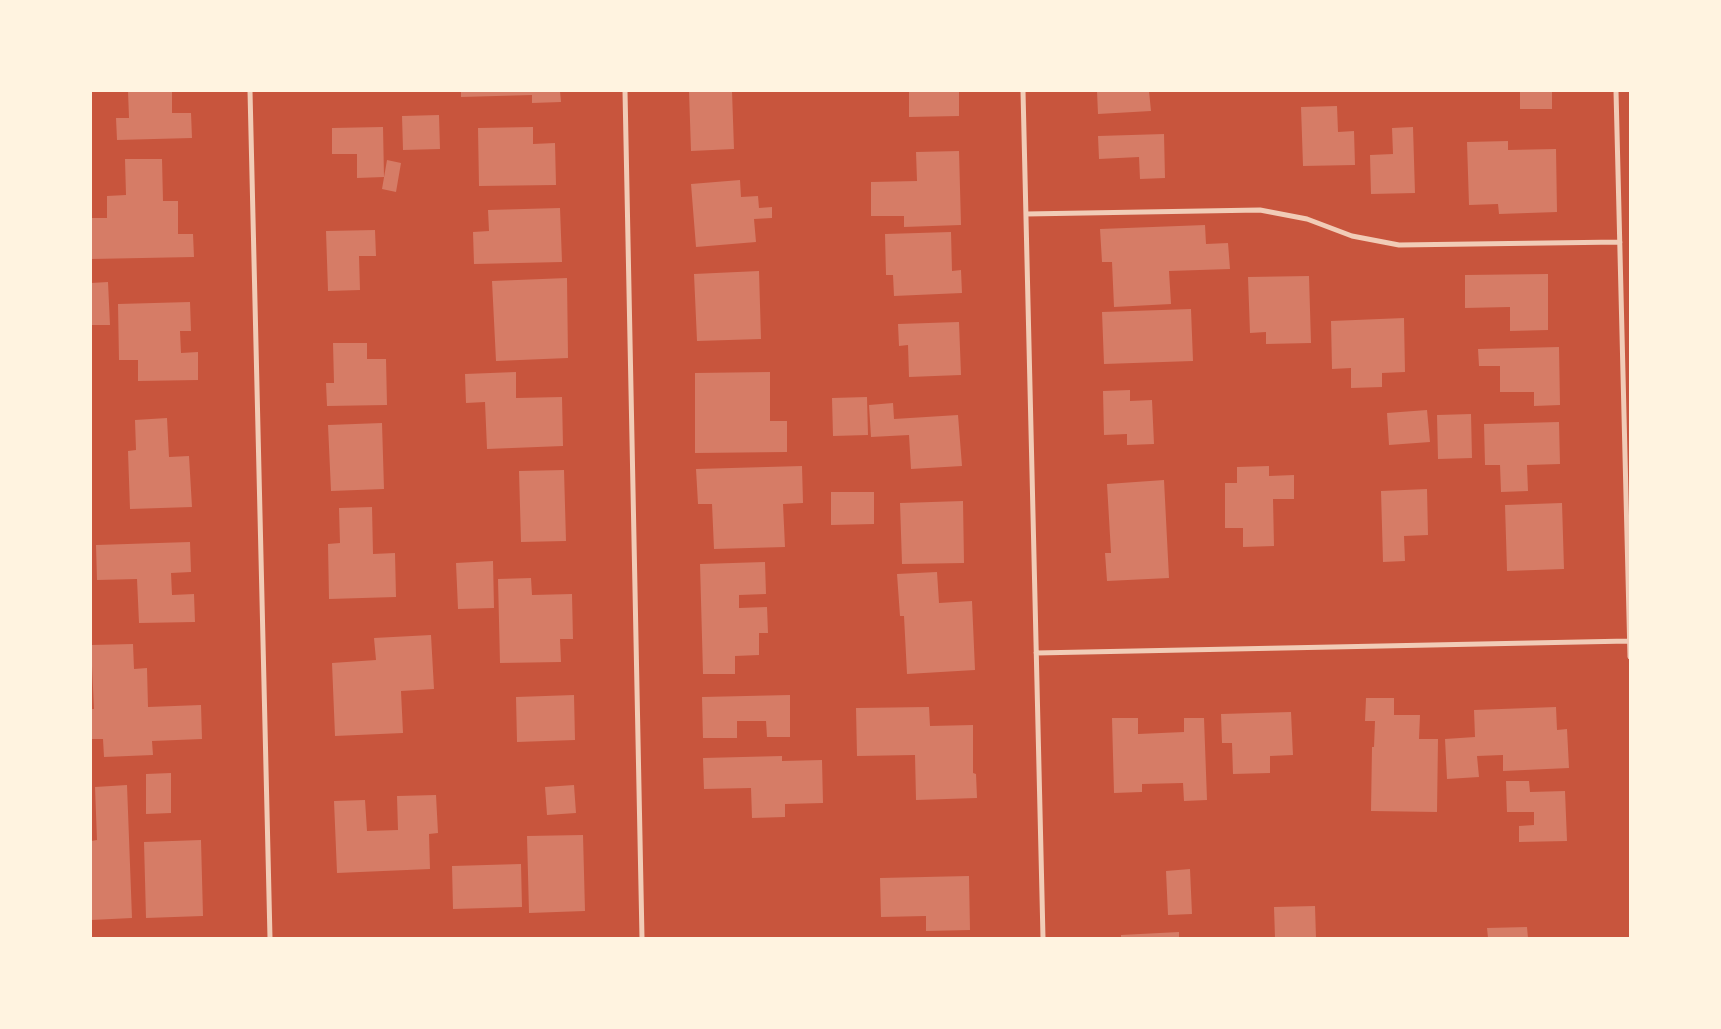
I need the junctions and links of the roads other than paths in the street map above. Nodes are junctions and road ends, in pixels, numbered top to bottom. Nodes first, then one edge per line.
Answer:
1 (250, 91) edge
2 (625, 91) edge
3 (1023, 91) edge
4 (1616, 91) edge
5 (1026, 214) junction
6 (1620, 242) junction
7 (1629, 641) edge
8 (1036, 653) junction
9 (1630, 657) edge
10 (270, 938) edge
11 (642, 938) edge
12 (1043, 938) edge

1 - 10 street
2 - 11 street
3 - 5 street
4 - 6 street
5 - 6 street
5 - 8 street
6 - 7 street
7 - 8 street
7 - 9 street
8 - 12 street

